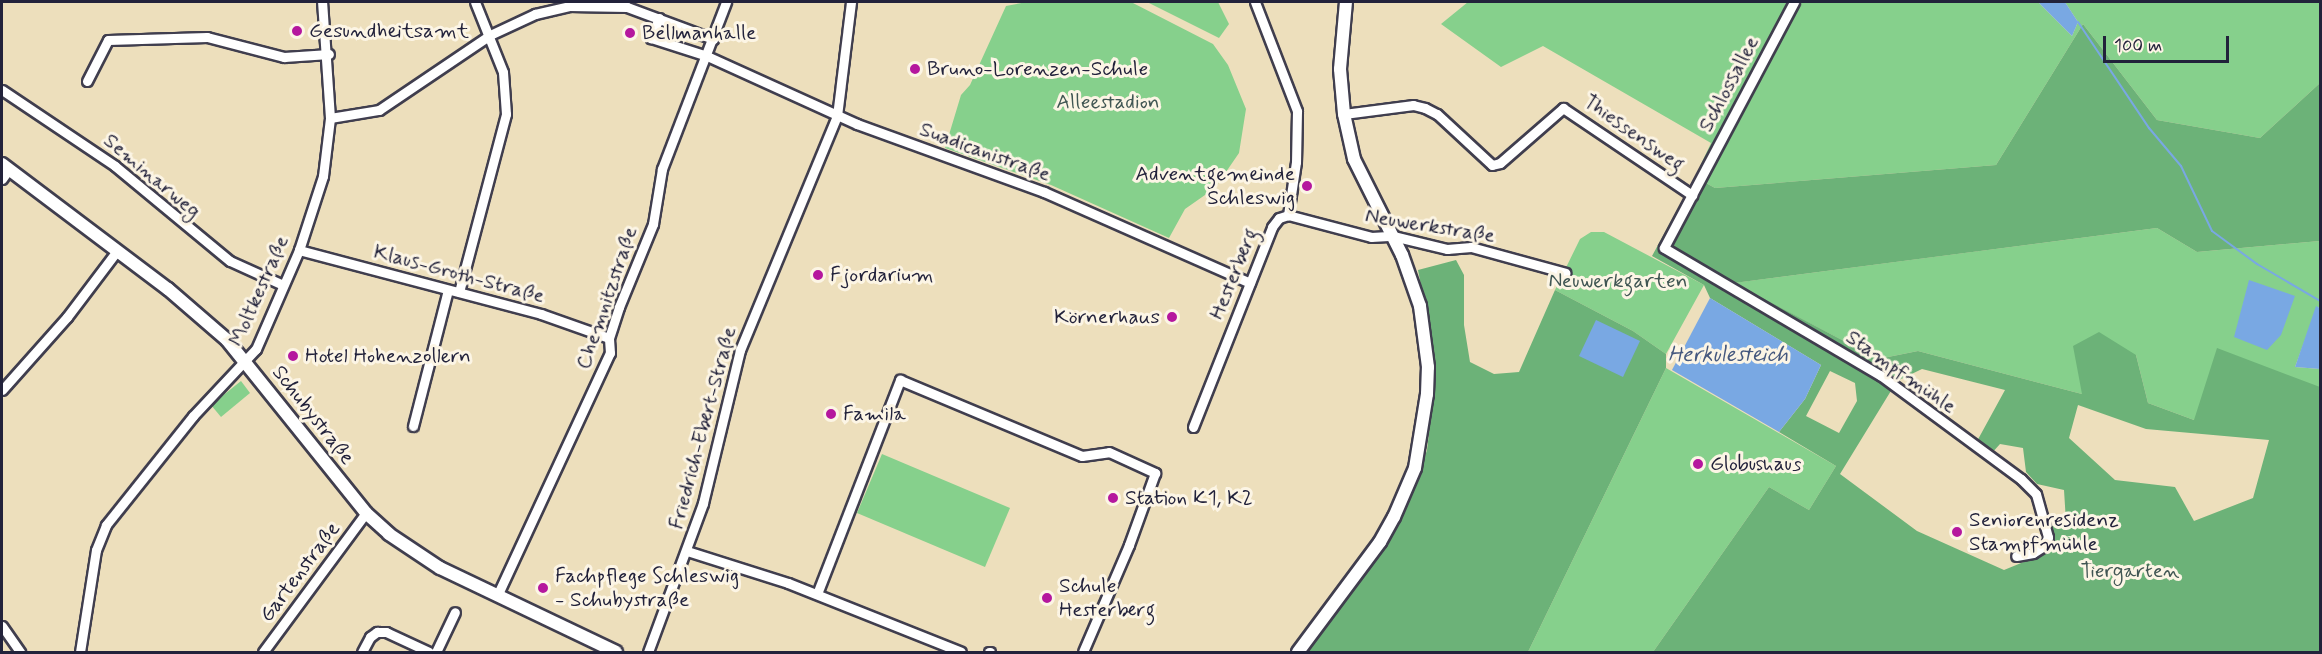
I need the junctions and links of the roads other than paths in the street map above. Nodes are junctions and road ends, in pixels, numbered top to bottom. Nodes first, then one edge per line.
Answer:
1 (322, 2) edge
2 (475, 2) edge
3 (726, 2) edge
4 (851, 2) edge
5 (1255, 2) edge
6 (1346, 2) edge
7 (1794, 2) edge
8 (570, 4) edge
9 (659, 18) junction
10 (490, 35) junction
11 (713, 39) junction
12 (329, 54) junction
13 (707, 56) junction
14 (87, 81) dead end
15 (2, 90) edge
16 (1344, 114) junction
17 (837, 116) junction
18 (330, 118) junction
19 (4, 171) edge
20 (1692, 195) junction
21 (1288, 215) junction
22 (1393, 236) junction
23 (1664, 248) joint
24 (299, 250) junction
25 (117, 251) junction
26 (1566, 273) dead end
27 (1250, 283) junction
28 (283, 285) junction
29 (448, 290) junction
30 (459, 292) junction
31 (609, 338) junction
32 (247, 362) junction
33 (2, 390) edge
34 (413, 426) dead end
35 (1193, 427) dead end
36 (366, 513) junction
37 (687, 551) junction
38 (2016, 556) dead end
39 (817, 594) junction
40 (497, 596) junction
41 (455, 612) dead end
42 (2, 626) edge
43 (20, 652) edge
44 (80, 652) edge
45 (263, 652) edge
46 (362, 652) edge
47 (429, 652) edge
48 (436, 652) edge
49 (616, 652) edge
50 (648, 652) edge
51 (961, 652) edge
52 (1083, 652) edge
53 (1298, 652) edge

1 - 12 street, Moltkestraße
2 - 10 street
3 - 11 street, Chemnitzstraße
4 - 17 street, Friedrich-Ebert-Straße
5 - 21 street, Hesterberg
6 - 16 street
7 - 20 street, Schlossallee
8 - 9 street
8 - 10 street
9 - 11 street
9 - 13 street, Suadicanistraße
10 - 18 street
10 - 30 street
11 - 13 street, Chemnitzstraße
12 - 14 street
12 - 18 street, Moltkestraße
13 - 17 street, Suadicanistraße
13 - 31 street, Chemnitzstraße
15 - 28 street, Seminarweg
16 - 20 street, Thiessensweg
16 - 22 street
17 - 27 street, Suadicanistraße
17 - 37 street, Friedrich-Ebert-Straße
18 - 24 street, Moltkestraße
19 - 25 street, Schubystraße
20 - 23 street, Schlossallee
21 - 22 street, Neuwerkstraße
21 - 27 street, Hesterberg
22 - 26 street, Neuwerkstraße
22 - 53 street
23 - 38 street, Stampfmühle
24 - 28 street, Moltkestraße
24 - 29 street, Klaus-Groth-Straße
25 - 32 street, Schubystraße
25 - 33 street
27 - 35 street, Hesterberg
28 - 32 street, Moltkestraße
29 - 30 street, Klaus-Groth-Straße
29 - 34 street
30 - 31 street, Klaus-Groth-Straße
31 - 40 street, Chemnitzstraße
32 - 36 street, Schubystraße
32 - 44 street, Moltkestraße
36 - 40 street, Schubystraße
36 - 45 street, Gartenstraße
37 - 39 street
37 - 50 street, Friedrich-Ebert-Straße
39 - 51 street
39 - 52 street
40 - 49 street, Schubystraße
41 - 48 street
42 - 43 street
46 - 47 street

